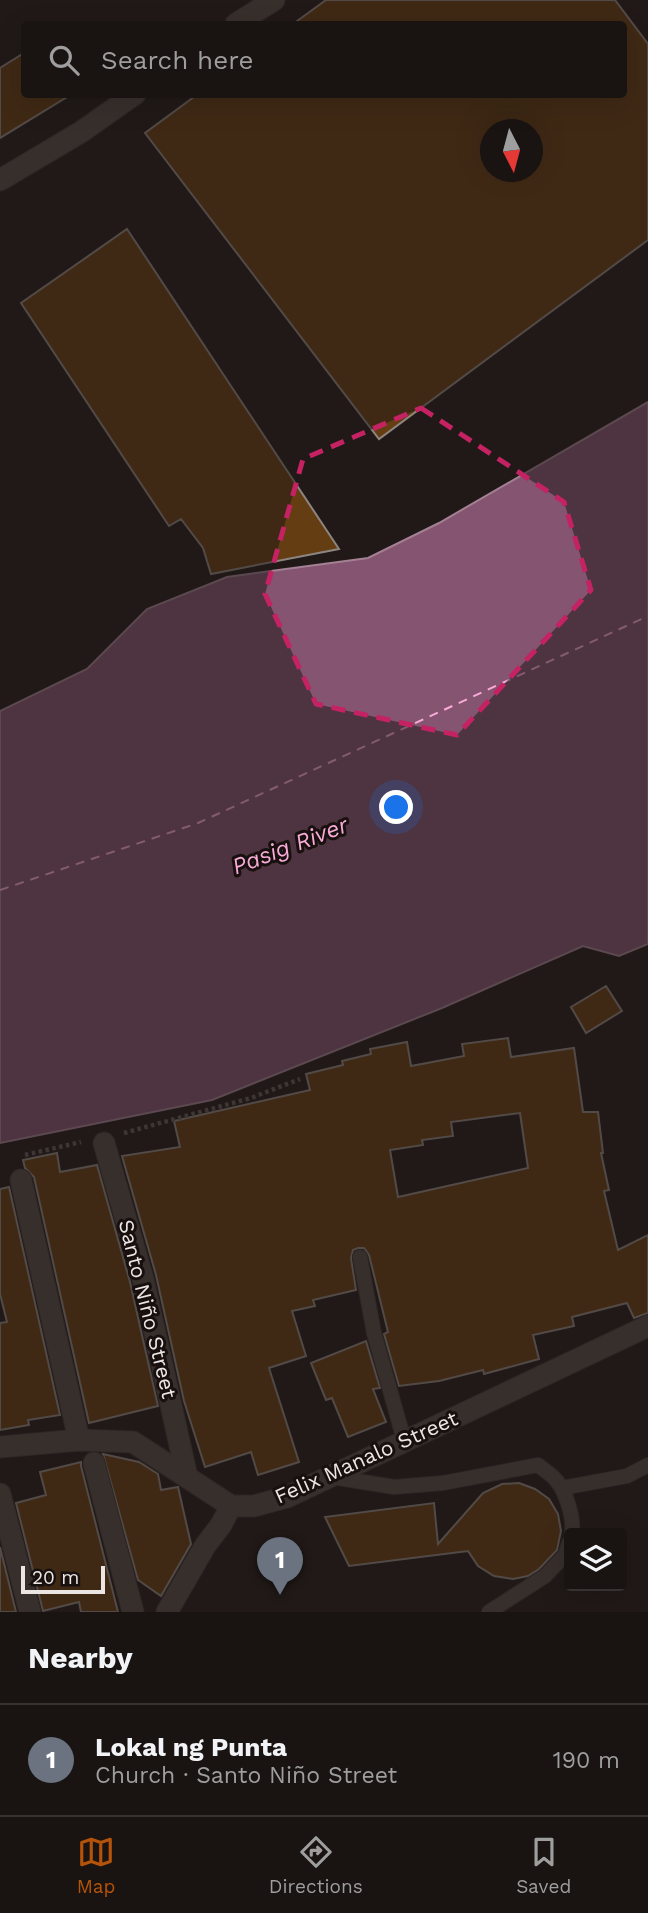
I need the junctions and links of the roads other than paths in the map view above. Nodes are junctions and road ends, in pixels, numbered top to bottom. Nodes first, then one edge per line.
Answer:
1 (274, 0) edge
2 (241, 21) edge
3 (129, 98) edge
4 (0, 180) edge
5 (101, 1140) road end
6 (20, 1180) dead end
7 (360, 1257) dead end
8 (648, 1325) edge
9 (79, 1440) junction
10 (404, 1440) junction
11 (0, 1447) edge
12 (94, 1463) dead end
13 (648, 1465) edge
14 (187, 1477) junction
15 (328, 1477) junction
16 (562, 1488) junction
17 (0, 1494) edge
18 (231, 1506) junction
19 (572, 1528) edge
20 (564, 1556) edge
21 (30, 1612) edge
22 (133, 1612) edge
23 (167, 1612) edge
24 (489, 1612) edge

1 - 2 street
3 - 4 street
5 - 14 street, Santo Niño Street
6 - 9 street
7 - 10 lane
8 - 10 street, Felix Manalo Street
9 - 11 street
9 - 14 street
10 - 15 street, Felix Manalo Street
12 - 22 street
13 - 16 lane
14 - 18 street
15 - 16 lane
15 - 18 street, Felix Manalo Street
16 - 19 lane
17 - 21 street
18 - 23 street
20 - 24 lane

